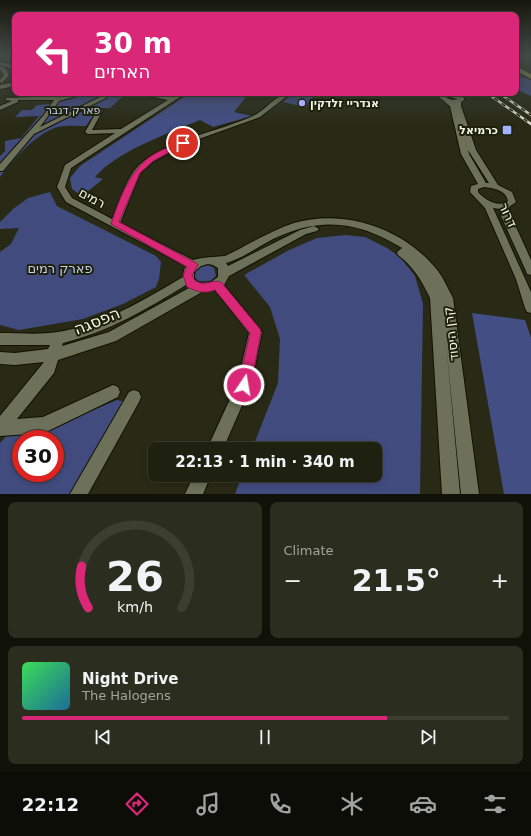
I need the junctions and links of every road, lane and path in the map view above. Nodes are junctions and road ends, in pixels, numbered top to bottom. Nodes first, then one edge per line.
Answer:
1 (0, 84) edge
2 (12, 84) edge
3 (12, 85) edge
4 (0, 92) edge
5 (24, 96) edge
6 (104, 96) edge
7 (155, 96) edge
8 (178, 96) edge
9 (284, 96) edge
10 (443, 96) edge
11 (455, 96) edge
12 (60, 97) edge
13 (8, 99) dead end
14 (21, 99) junction
15 (173, 99) junction
16 (449, 101) junction
17 (0, 108) edge
18 (100, 110) dead end
19 (121, 131) junction
20 (30, 135) junction
21 (0, 169) edge
22 (483, 185) junction
23 (494, 186) junction
24 (485, 202) junction
25 (504, 206) junction
26 (115, 224) junction
27 (505, 242) junction
28 (518, 245) junction
29 (216, 261) junction
30 (193, 265) junction
31 (531, 271) edge
32 (225, 273) junction
33 (188, 279) junction
34 (217, 284) junction
35 (199, 288) junction
36 (531, 308) edge
37 (0, 338) edge
38 (58, 338) junction
39 (54, 356) junction
40 (0, 358) edge
41 (113, 392) dead end
42 (134, 397) dead end
43 (0, 428) edge
44 (218, 442) edge
45 (200, 482) edge
46 (79, 494) edge
47 (194, 494) edge
48 (451, 494) edge
49 (470, 494) edge

1 - 2 street
3 - 4 street
5 - 14 street
6 - 20 street
7 - 15 street
8 - 15 street, רמים
9 - 26 street
10 - 16 street
11 - 16 street
11 - 23 street, דרור
12 - 14 street
12 - 20 street
13 - 14 street
14 - 17 street
15 - 19 street, רמים
16 - 22 street
18 - 19 street
19 - 26 street, רמים
20 - 21 street
22 - 23 street
22 - 24 street, דרור
23 - 25 street
24 - 25 street
24 - 27 street, דרור
25 - 28 street, דרור
26 - 30 street, רמים
27 - 28 street
27 - 36 street, דרור
28 - 31 street, דרור
29 - 30 street
29 - 32 street
29 - 49 street, קרן היסוד
30 - 33 street
32 - 34 street
32 - 48 street, קרן היסוד
33 - 35 street
33 - 38 street, הפסגה
34 - 35 street
34 - 44 street
35 - 39 street, הפסגה
37 - 38 street, הפסגה
38 - 39 street
39 - 40 street, הפסגה
39 - 43 street
41 - 43 street
42 - 46 street
45 - 47 street

